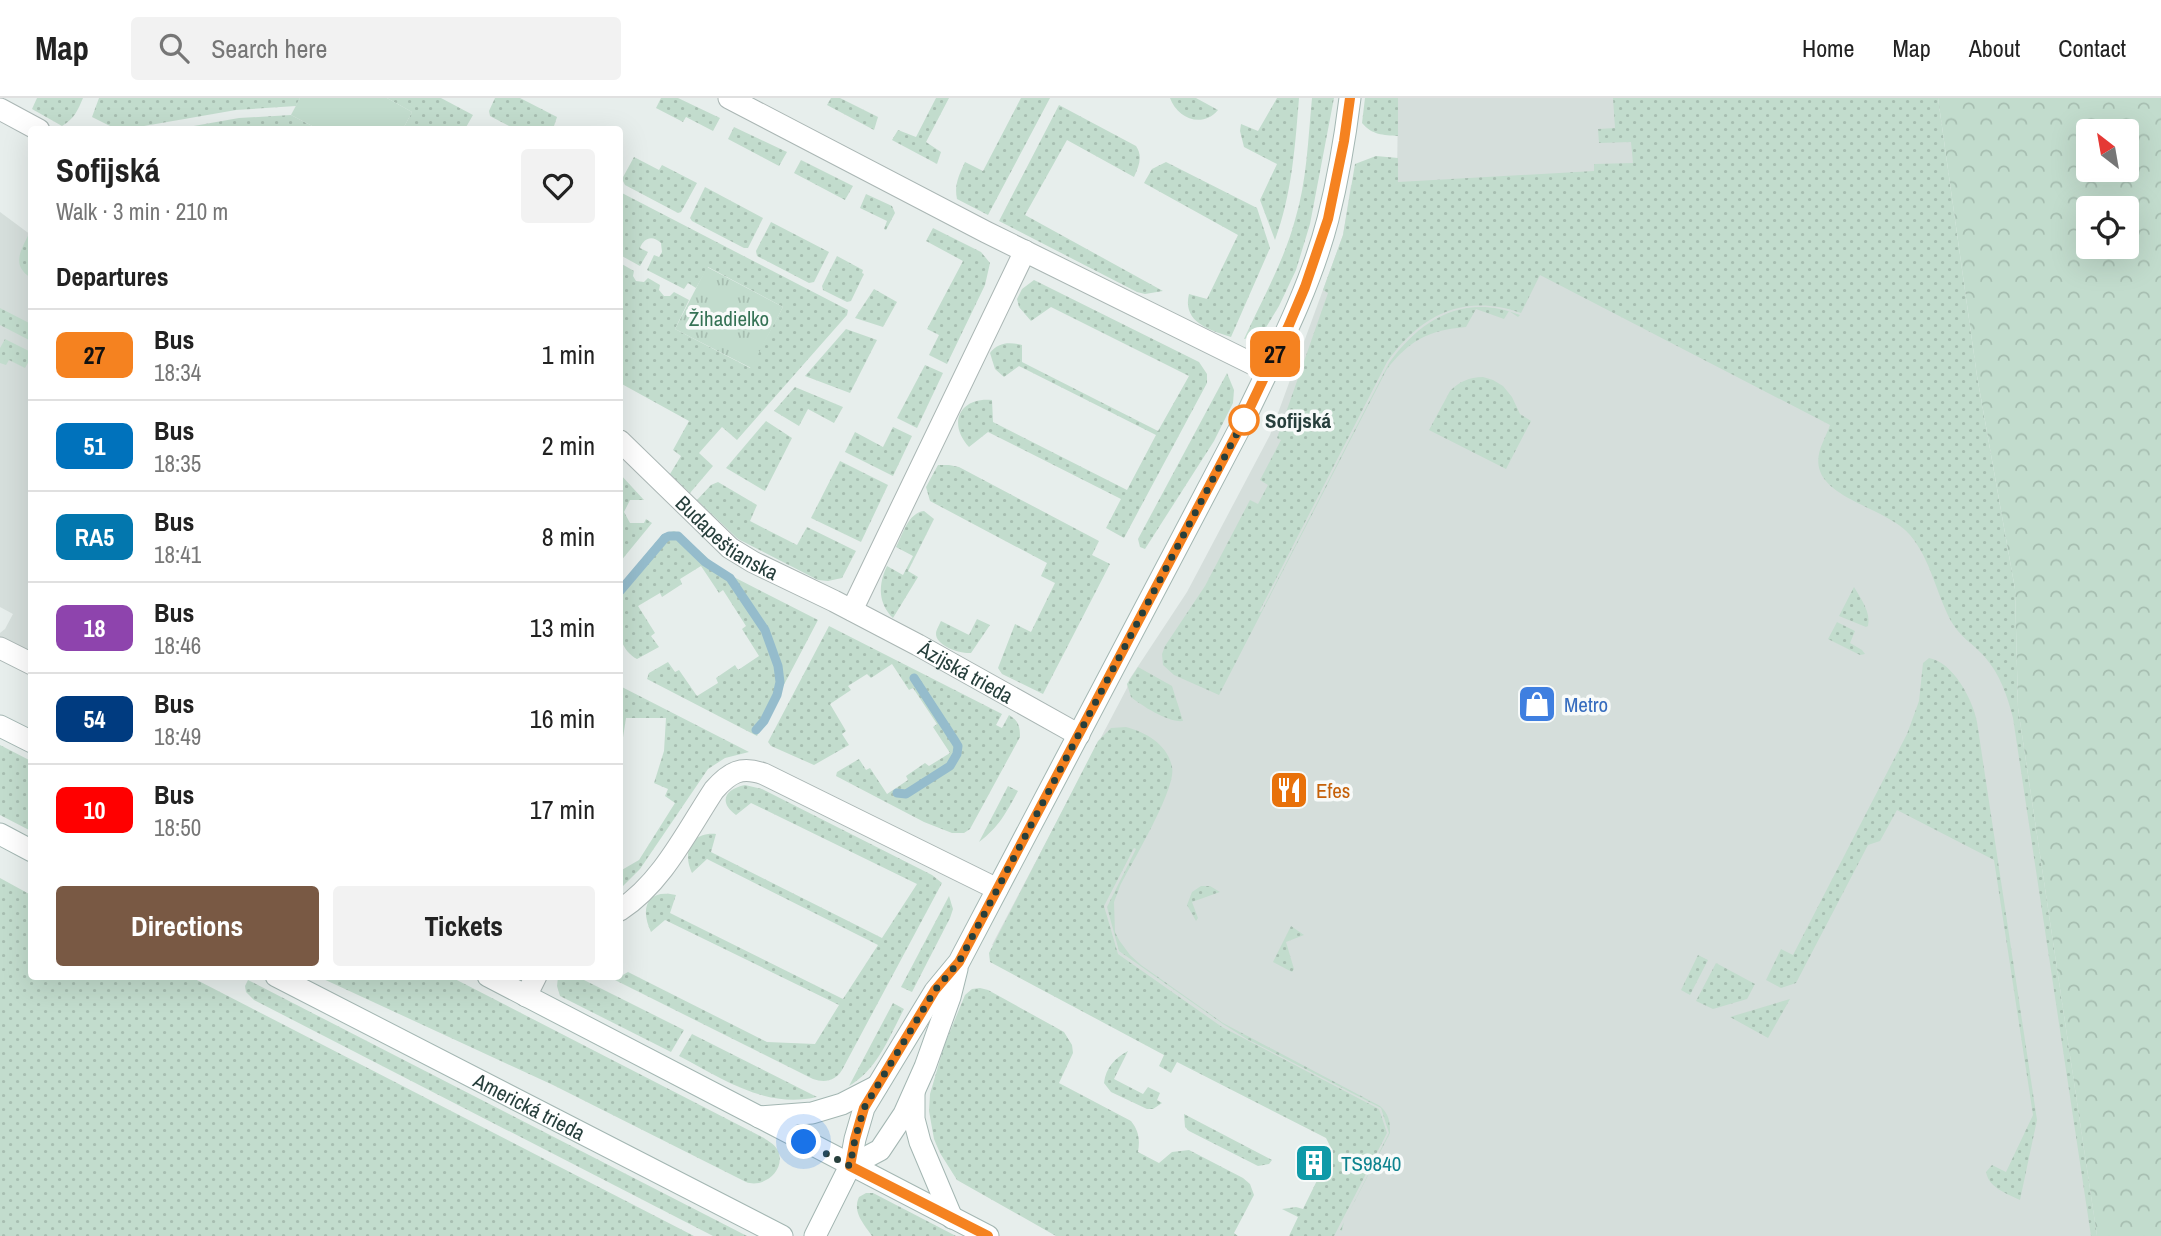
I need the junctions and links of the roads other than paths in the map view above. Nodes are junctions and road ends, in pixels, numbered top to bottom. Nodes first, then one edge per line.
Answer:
1 (729, 98) edge
2 (1350, 98) edge
3 (0, 109) edge
4 (32, 126) edge
5 (1025, 251) junction
6 (1267, 371) junction
7 (623, 444) edge
8 (852, 610) junction
9 (0, 648) edge
10 (28, 662) edge
11 (0, 726) edge
12 (1079, 734) junction
13 (28, 740) edge
14 (0, 834) edge
15 (28, 849) edge
16 (997, 889) junction
17 (623, 908) edge
18 (959, 962) junction
19 (284, 980) edge
20 (496, 980) edge
21 (534, 980) edge
22 (526, 996) junction
23 (877, 1086) junction
24 (914, 1091) junction
25 (759, 1117) junction
26 (850, 1166) junction
27 (952, 1218) junction
28 (782, 1236) edge
29 (815, 1236) edge
30 (988, 1236) edge

1 - 5 street
2 - 6 street
3 - 4 street
5 - 6 street
5 - 8 street
6 - 12 street
7 - 8 street, Budapeštianska
8 - 12 street, Ázijská trieda
9 - 10 street
11 - 13 street
12 - 16 street
14 - 15 street
16 - 17 street
16 - 18 street
18 - 23 street
18 - 24 street
19 - 28 street, Americká trieda
20 - 22 street
21 - 22 street
22 - 25 street
23 - 25 street
23 - 26 street
24 - 26 street
24 - 27 street
25 - 26 street
26 - 27 street
26 - 29 street
27 - 30 street

